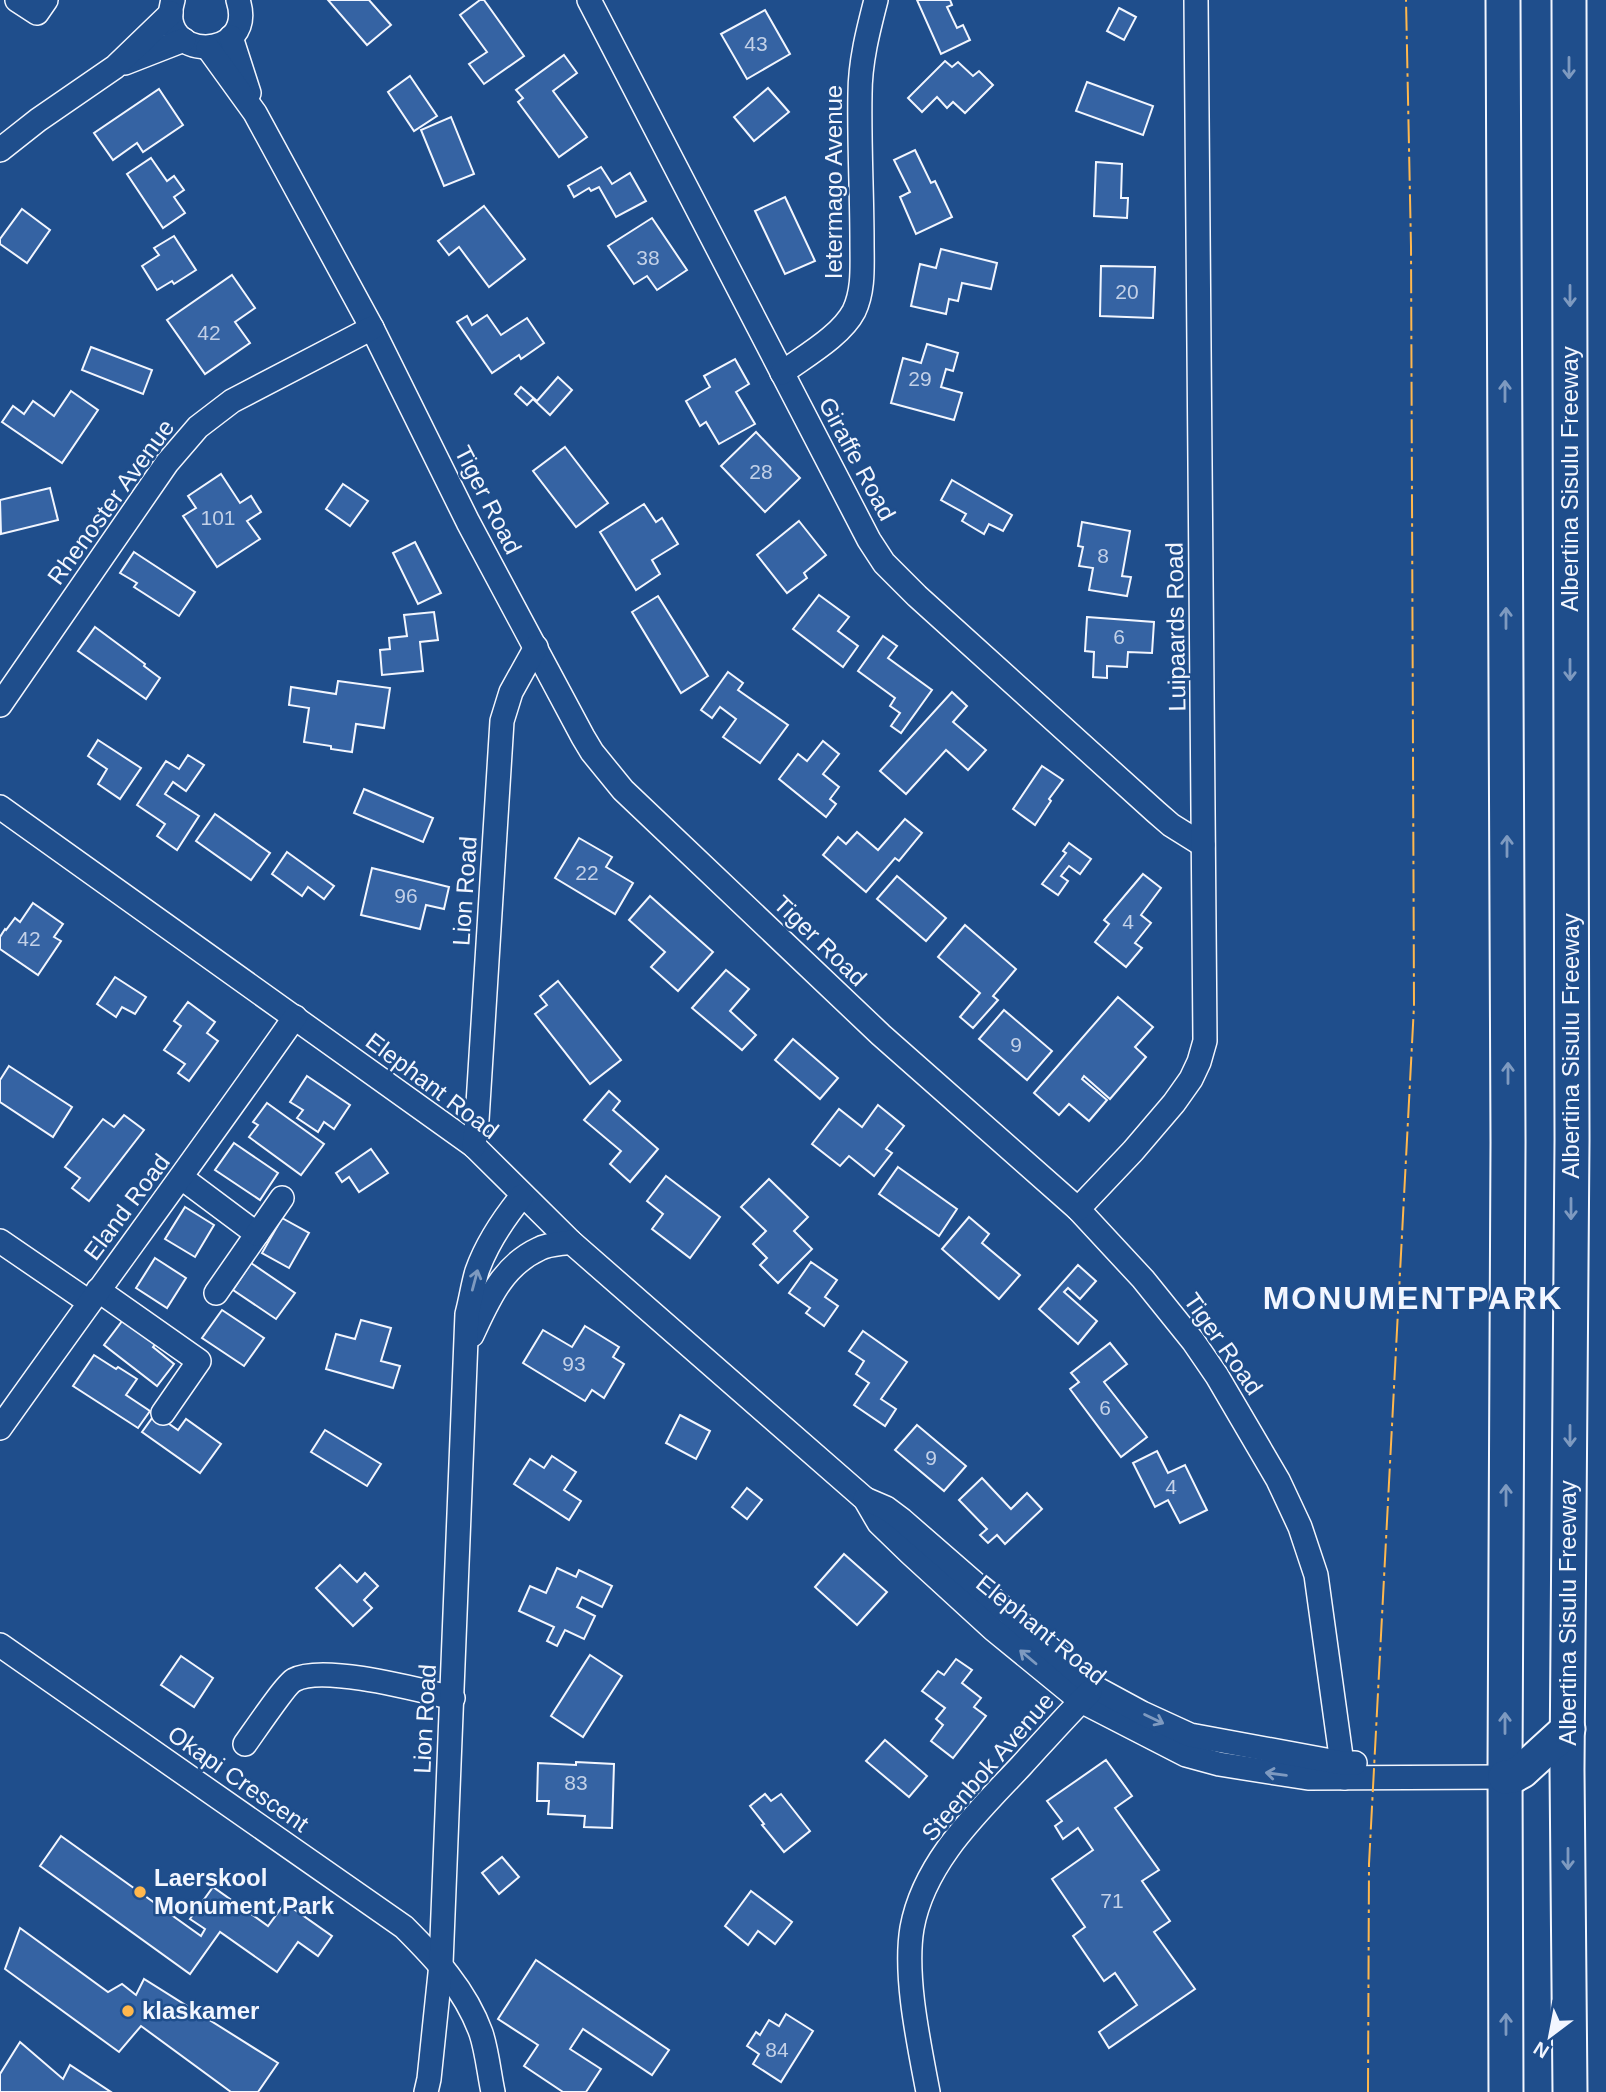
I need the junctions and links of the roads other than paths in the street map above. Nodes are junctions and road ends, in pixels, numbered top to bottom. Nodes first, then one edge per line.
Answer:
1 (17, 0) edge
2 (46, 0) edge
3 (590, 0) edge
4 (876, 0) edge
5 (1196, 0) edge
6 (1503, 0) edge
7 (1569, 0) edge
8 (172, 4) edge
9 (243, 4) edge
10 (231, 37) junction
11 (184, 40) junction
12 (208, 48) junction
13 (115, 67) junction
14 (255, 113) junction
15 (0, 150) edge
16 (372, 328) junction
17 (782, 373) junction
18 (536, 647) junction
19 (0, 705) edge
20 (0, 807) edge
21 (1203, 845) junction
22 (295, 1017) junction
23 (474, 1146) junction
24 (182, 1178) junction
25 (522, 1196) junction
26 (282, 1198) dead end
27 (1078, 1209) junction
28 (257, 1234) junction
29 (0, 1241) edge
30 (571, 1242) junction
31 (216, 1293) dead end
32 (94, 1296) junction
33 (466, 1347) junction
34 (163, 1413) dead end
35 (0, 1428) edge
36 (0, 1645) edge
37 (1087, 1694) junction
38 (453, 1698) junction
39 (1567, 1729) junction
40 (245, 1744) dead end
41 (1343, 1771) junction
42 (1511, 1772) junction
43 (1568, 1812) junction
44 (441, 1964) junction
45 (426, 2092) edge
46 (493, 2092) edge
47 (928, 2092) edge
48 (1506, 2092) edge
49 (1570, 2092) edge

1 - 2 street
3 - 17 street, Giraffe Road
4 - 17 street, Ietermago Avenue
5 - 21 street, Luipaards Road
42 -> 6 highway
7 -> 39 highway, Albertina Sisulu Freeway
8 - 11 street
8 - 13 street
9 - 10 street
10 - 12 street
10 - 14 street, Tiger Road
11 - 12 street
11 - 13 street
12 - 14 street, Tiger Road
13 - 15 street
14 - 16 street, Tiger Road
16 - 18 street, Tiger Road
16 - 19 street, Rhenoster Avenue
17 - 21 street, Giraffe Road
18 - 23 street, Lion Road
18 - 27 street, Tiger Road
20 - 22 street, Elephant Road
21 - 27 street, Luipaards Road
22 - 23 street, Elephant Road
22 - 24 street, Eland Road
23 - 25 street, Elephant Road
24 - 28 street
24 - 32 street, Eland Road
25 - 30 street, Elephant Road
33 -> 25 street, Lion Road
26 - 28 street
27 - 41 street, Tiger Road
28 - 31 street
29 - 32 street
30 - 33 street, Lion Road
30 - 37 street, Elephant Road
32 - 34 street
32 - 35 street, Eland Road
33 - 38 street, Lion Road
36 - 44 street, Okapi Crescent
37 - 41 street, Elephant Road
37 - 47 street, Steenbok Avenue
38 - 40 street
38 - 44 street, Lion Road
39 - 42 highway
39 - 43 highway, Albertina Sisulu Freeway
41 - 42 street, Elephant Road
42 - 43 highway
48 -> 42 highway
43 -> 49 highway, Albertina Sisulu Freeway
44 - 45 street, Lion Road
44 - 46 street, Okapi Crescent

